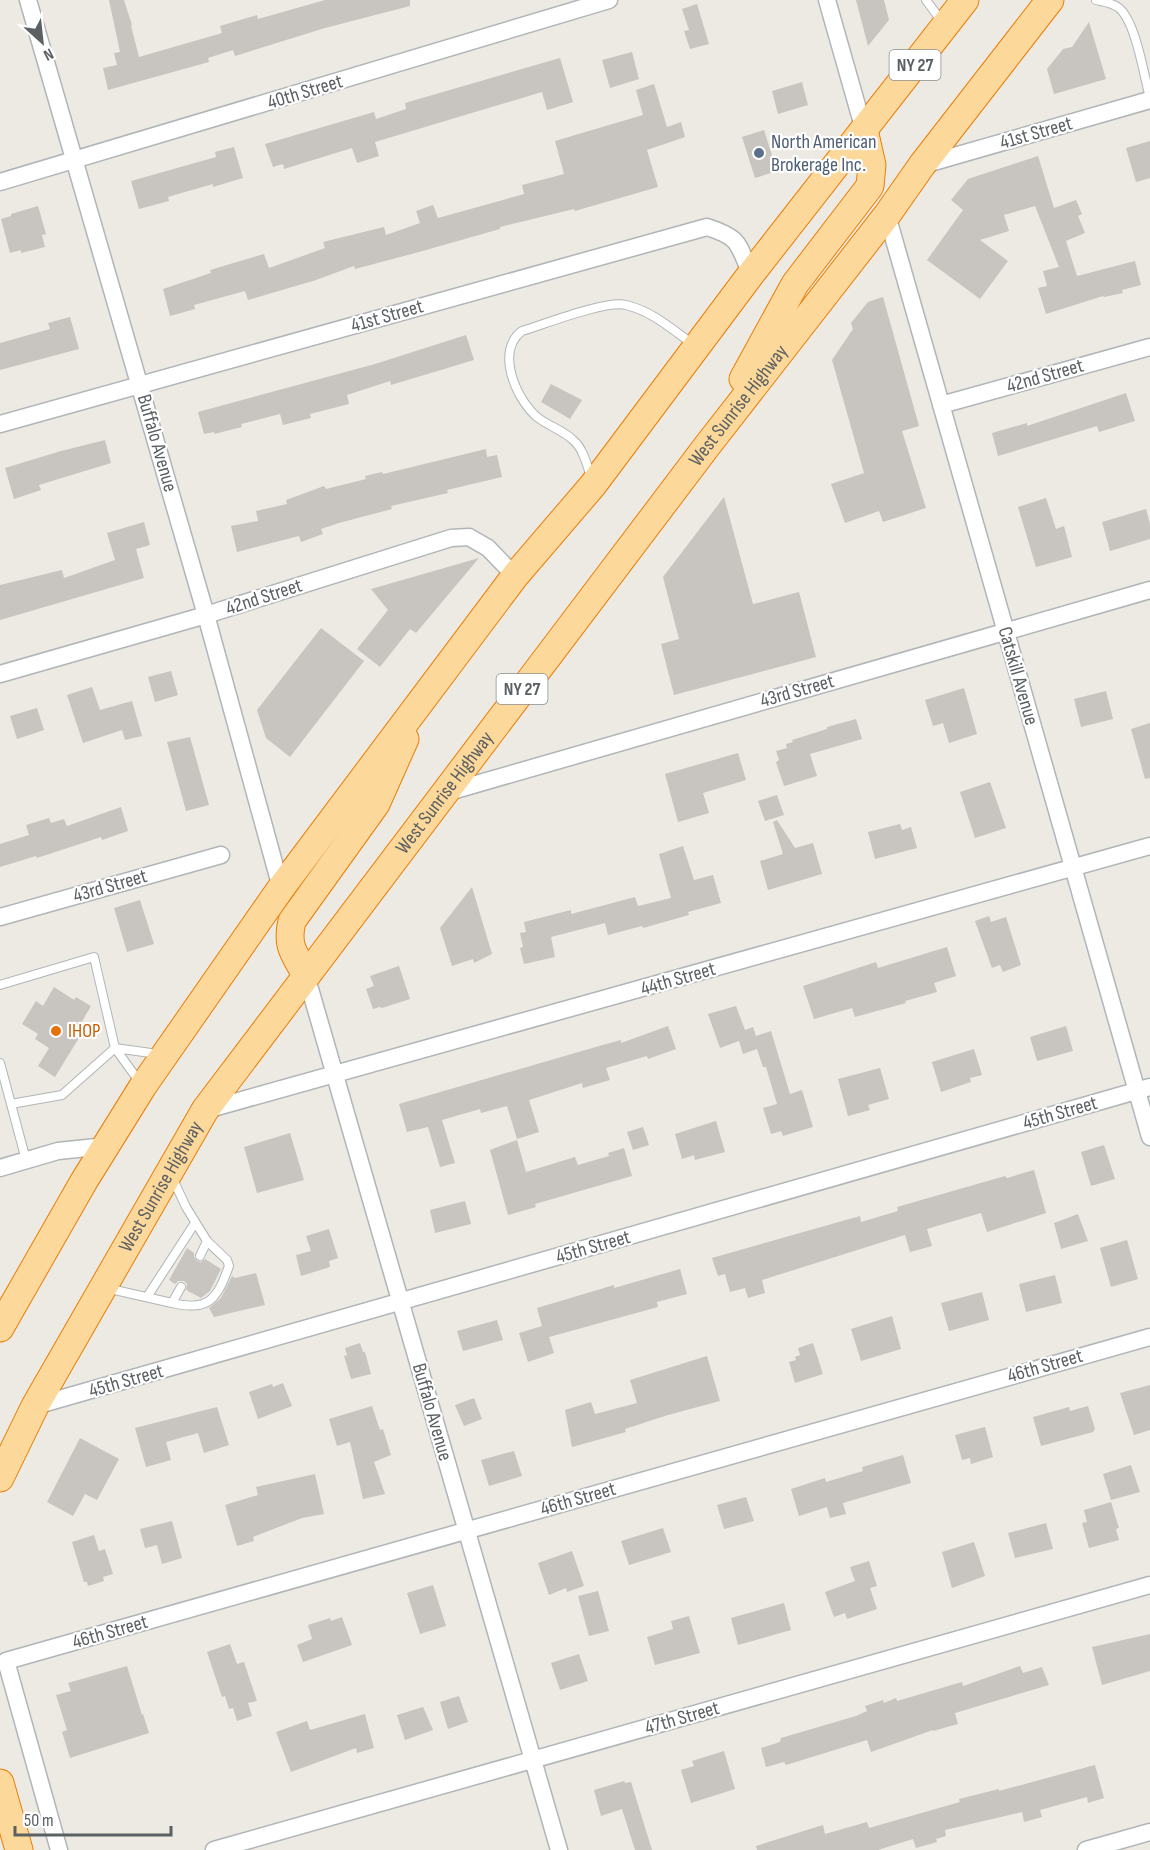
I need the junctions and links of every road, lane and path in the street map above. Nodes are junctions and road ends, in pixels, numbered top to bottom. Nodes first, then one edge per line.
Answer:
1 (28, 0) edge
2 (609, 0) edge
3 (827, 0) edge
4 (926, 0) edge
5 (965, 0) edge
6 (1050, 0) edge
7 (1096, 0) edge
8 (945, 26) junction
9 (1150, 99) edge
10 (864, 130) junction
11 (74, 161) junction
12 (922, 165) junction
13 (0, 182) edge
14 (887, 215) junction
15 (751, 274) junction
16 (697, 347) junction
17 (1150, 347) edge
18 (140, 385) junction
19 (941, 405) junction
20 (0, 424) edge
21 (707, 446) junction
22 (593, 485) junction
23 (515, 576) junction
24 (1150, 590) edge
25 (206, 615) junction
26 (1006, 632) junction
27 (0, 674) edge
28 (427, 692) junction
29 (444, 793) junction
30 (1150, 846) edge
31 (221, 855) dead end
32 (1073, 868) junction
33 (281, 888) junction
34 (0, 917) edge
35 (306, 975) junction
36 (0, 985) edge
37 (115, 1048) junction
38 (165, 1055) junction
39 (0, 1063) edge
40 (335, 1075) junction
41 (143, 1086) junction
42 (1143, 1089) edge
43 (11, 1104) junction
44 (205, 1110) junction
45 (1150, 1137) edge
46 (106, 1146) junction
47 (26, 1160) junction
48 (0, 1167) edge
49 (170, 1172) junction
50 (195, 1223) junction
51 (207, 1241) junction
52 (200, 1256) dead end
53 (103, 1287) junction
54 (181, 1287) dead end
55 (147, 1297) junction
56 (400, 1302) junction
57 (172, 1303) junction
58 (0, 1328) edge
59 (1150, 1337) edge
60 (35, 1406) junction
61 (0, 1478) edge
62 (466, 1531) junction
63 (1150, 1585) edge
64 (533, 1760) junction
65 (0, 1783) edge
66 (1150, 1832) edge
67 (19, 1850) edge
68 (59, 1850) edge
69 (214, 1850) edge
70 (559, 1850) edge
71 (1086, 1850) edge

1 - 11 street, Buffalo Avenue
2 - 11 street, 40th Street
3 - 10 street
4 - 8 lane
5 - 8 highway, NY 27
6 - 12 highway, West Sunrise Highway / NY 27
7 - 9 lane
8 - 10 highway, NY 27
9 - 12 street, 41st Street
10 - 15 highway, NY 27
10 - 21 highway
11 - 13 street, 40th Street
11 - 18 street, Buffalo Avenue
12 - 14 highway, West Sunrise Highway / NY 27
14 - 19 street, Catskill Avenue
14 - 21 highway, West Sunrise Highway / NY 27
15 - 16 highway, NY 27
15 - 18 street, 41st Street
16 - 22 highway, NY 27
16 - 22 lane
17 - 19 street, 42nd Street
18 - 20 street, 41st Street
18 - 25 street, Buffalo Avenue
19 - 26 street, Catskill Avenue
21 - 29 highway, West Sunrise Highway / NY 27
22 - 23 highway, NY 27
23 - 25 street, 42nd Street
23 - 28 highway, NY 27
24 - 26 street, 43rd Street
25 - 27 street, 42nd Street
25 - 33 street, Buffalo Avenue
26 - 29 street, 43rd Street
26 - 32 street, Catskill Avenue
28 - 33 highway, NY 27
28 - 35 highway
29 - 35 highway, West Sunrise Highway / NY 27
30 - 32 street, 44th Street
31 - 34 street, 43rd Street
32 - 40 street, 44th Street
32 - 42 street, Catskill Avenue
33 - 38 highway, NY 27
35 - 40 street, Buffalo Avenue
35 - 44 highway, West Sunrise Highway / NY 27
36 - 37 lane
37 - 38 lane
37 - 41 lane
37 - 43 lane
38 - 41 highway, NY 27
39 - 43 lane
40 - 44 street, 44th Street
40 - 56 street, Buffalo Avenue
41 - 46 highway, NY 27
42 - 45 street, Catskill Avenue
42 - 56 street, 45th Street
43 - 47 lane
44 - 49 highway, West Sunrise Highway / NY 27
46 - 47 street
46 - 58 highway, NY 27
47 - 48 street
49 - 50 lane
49 - 53 highway, West Sunrise Highway / NY 27
50 - 51 lane
50 - 55 lane
51 - 52 lane
51 - 57 lane
53 - 55 lane
53 - 60 highway, West Sunrise Highway / NY 27
54 - 57 lane
55 - 57 lane
56 - 60 street, 45th Street
56 - 62 street, Buffalo Avenue
59 - 62 street, 46th Street
60 - 61 highway, West Sunrise Highway / NY 27
62 - 64 street, Buffalo Avenue
62 - 68 street, 46th Street
63 - 64 street, 47th Street
64 - 69 street, 47th Street
64 - 70 street, Buffalo Avenue
65 - 67 highway
66 - 71 street

